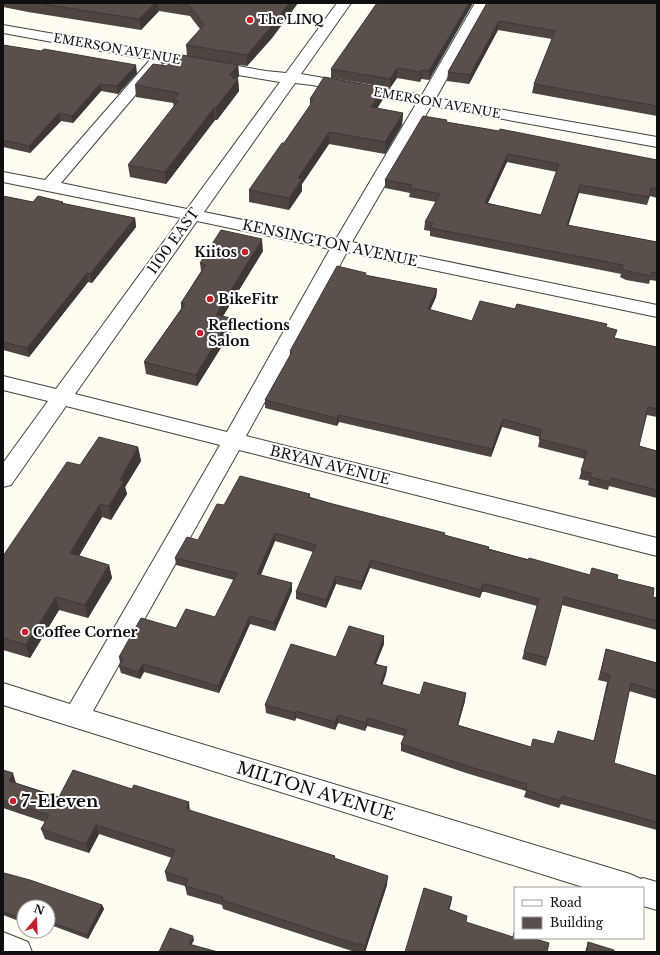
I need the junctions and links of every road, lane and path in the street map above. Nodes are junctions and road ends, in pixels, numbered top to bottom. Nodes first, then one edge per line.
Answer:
1 (344, 3) edge
2 (482, 3) edge
3 (3, 29) edge
4 (160, 57) junction
5 (290, 78) junction
6 (426, 101) junction
7 (657, 142) edge
8 (3, 177) edge
9 (49, 186) junction
10 (192, 215) junction
11 (342, 245) junction
12 (657, 311) edge
13 (3, 383) edge
14 (61, 397) junction
15 (232, 440) junction
16 (3, 479) edge
17 (657, 547) edge
18 (3, 694) edge
19 (76, 717) junction
20 (627, 887) edge
21 (644, 892) edge
22 (657, 896) edge
23 (3, 947) edge
24 (17, 952) edge

1 - 5 street, 1100 EAST
2 - 6 street
3 - 4 street, EMERSON AVENUE
4 - 5 street, EMERSON AVENUE
4 - 9 street
5 - 6 street, EMERSON AVENUE
5 - 10 street, 1100 EAST
6 - 7 street, EMERSON AVENUE
6 - 11 street
8 - 9 street, KENSINGTON AVENUE
9 - 10 street, KENSINGTON AVENUE
10 - 11 street, KENSINGTON AVENUE
10 - 14 street, 1100 EAST
11 - 12 street, KENSINGTON AVENUE
11 - 15 street
13 - 14 street, BRYAN AVENUE
14 - 15 street, BRYAN AVENUE
14 - 16 street, 1100 EAST
15 - 17 street, BRYAN AVENUE
15 - 19 street
18 - 19 street, MILTON AVENUE
19 - 20 street, MILTON AVENUE
21 - 22 street
23 - 24 street

